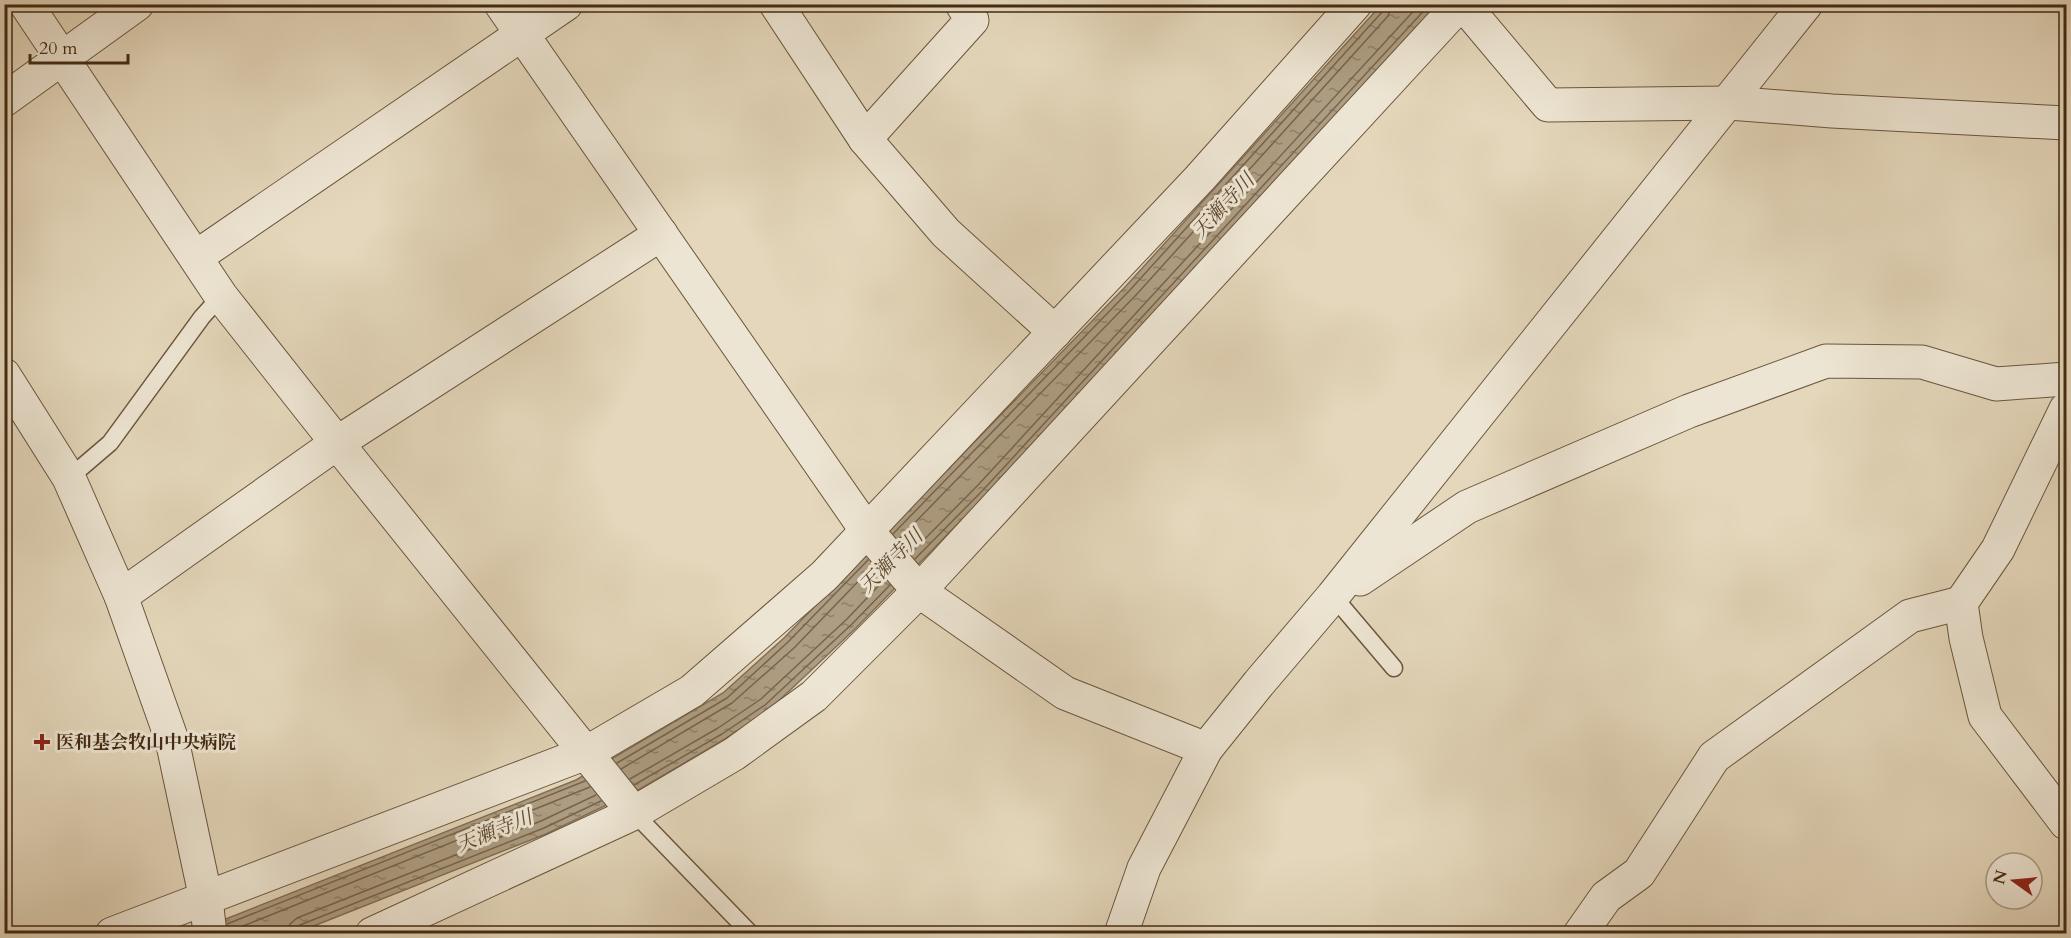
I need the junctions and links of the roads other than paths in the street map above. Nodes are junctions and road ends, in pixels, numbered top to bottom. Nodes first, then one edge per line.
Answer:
1 (26, 4) edge
2 (137, 4) edge
3 (501, 4) edge
4 (566, 4) edge
5 (776, 4) edge
6 (962, 4) edge
7 (1355, 4) edge
8 (1461, 4) edge
9 (1806, 4) edge
10 (522, 35) junction
11 (63, 58) junction
12 (4, 100) edge
13 (1729, 103) junction
14 (2067, 123) edge
15 (865, 139) junction
16 (661, 234) junction
17 (196, 257) junction
18 (221, 296) junction
19 (1055, 332) junction
20 (4, 375) edge
21 (2067, 379) edge
22 (2067, 409) edge
23 (337, 443) junction
24 (69, 478) junction
25 (867, 531) junction
26 (919, 591) junction
27 (121, 596) junction
28 (1333, 596) junction
29 (1961, 603) junction
30 (1394, 668) dead end
31 (1206, 749) junction
32 (586, 753) junction
33 (634, 813) junction
34 (2067, 823) edge
35 (208, 916) edge
36 (112, 933) edge
37 (372, 933) edge
38 (751, 933) edge
39 (1121, 933) edge
40 (1580, 933) edge

1 - 11 street
2 - 11 street
3 - 10 street
4 - 10 street
5 - 15 street
6 - 15 street
7 - 19 street
8 - 13 street
8 - 26 street
9 - 13 street
10 - 16 street
10 - 17 street
11 - 12 street
11 - 17 street
13 - 14 street
13 - 28 street
15 - 19 street
16 - 23 street
16 - 25 street
17 - 18 street
18 - 23 street
18 - 24 lane
19 - 25 street
20 - 24 street
21 - 28 street
22 - 29 street
23 - 27 street
23 - 32 street
24 - 27 street
25 - 26 street
25 - 32 street
26 - 31 street
26 - 33 street
27 - 35 street
28 - 30 lane
28 - 31 street
29 - 34 street
29 - 40 street
31 - 39 street
32 - 33 street
32 - 35 street
33 - 37 street
33 - 38 lane
35 - 36 street

